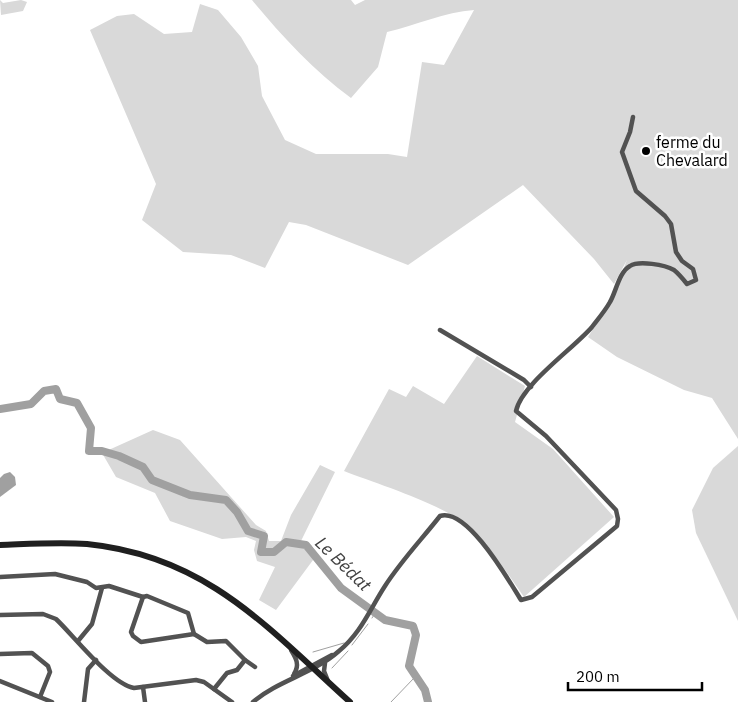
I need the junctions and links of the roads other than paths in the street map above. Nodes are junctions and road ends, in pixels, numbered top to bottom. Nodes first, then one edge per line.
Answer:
1 (633, 117) dead end
2 (440, 330) dead end
3 (530, 387) junction
4 (0, 545) edge
5 (0, 576) edge
6 (102, 588) junction
7 (143, 597) junction
8 (0, 615) edge
9 (194, 634) junction
10 (78, 641) junction
11 (288, 647) junction
12 (340, 651) junction
13 (0, 654) edge
14 (96, 660) junction
15 (246, 660) junction
16 (325, 663) junction
17 (255, 667) dead end
18 (312, 668) junction
19 (291, 678) junction
20 (0, 681) edge
21 (329, 682) junction
22 (143, 687) junction
23 (214, 689) junction
24 (40, 698) junction
25 (52, 702) edge
26 (84, 702) edge
27 (146, 702) edge
28 (232, 702) edge
29 (253, 702) edge
30 (350, 702) edge

1 - 3 street
2 - 3 street
3 - 12 street
4 - 11 main road
5 - 6 street
6 - 7 street
6 - 10 street
7 - 9 street
7 - 9 street
8 - 10 street
9 - 15 street
10 - 14 street
11 - 18 main road
11 - 19 street
12 - 16 street
12 - 18 street
13 - 24 street
14 - 22 street
14 - 26 street
15 - 17 street
15 - 23 street
16 - 18 street
16 - 21 street
18 - 19 street
18 - 21 main road
19 - 29 street
20 - 24 street
21 - 30 main road
22 - 23 street
22 - 27 street
23 - 28 street
24 - 25 street

